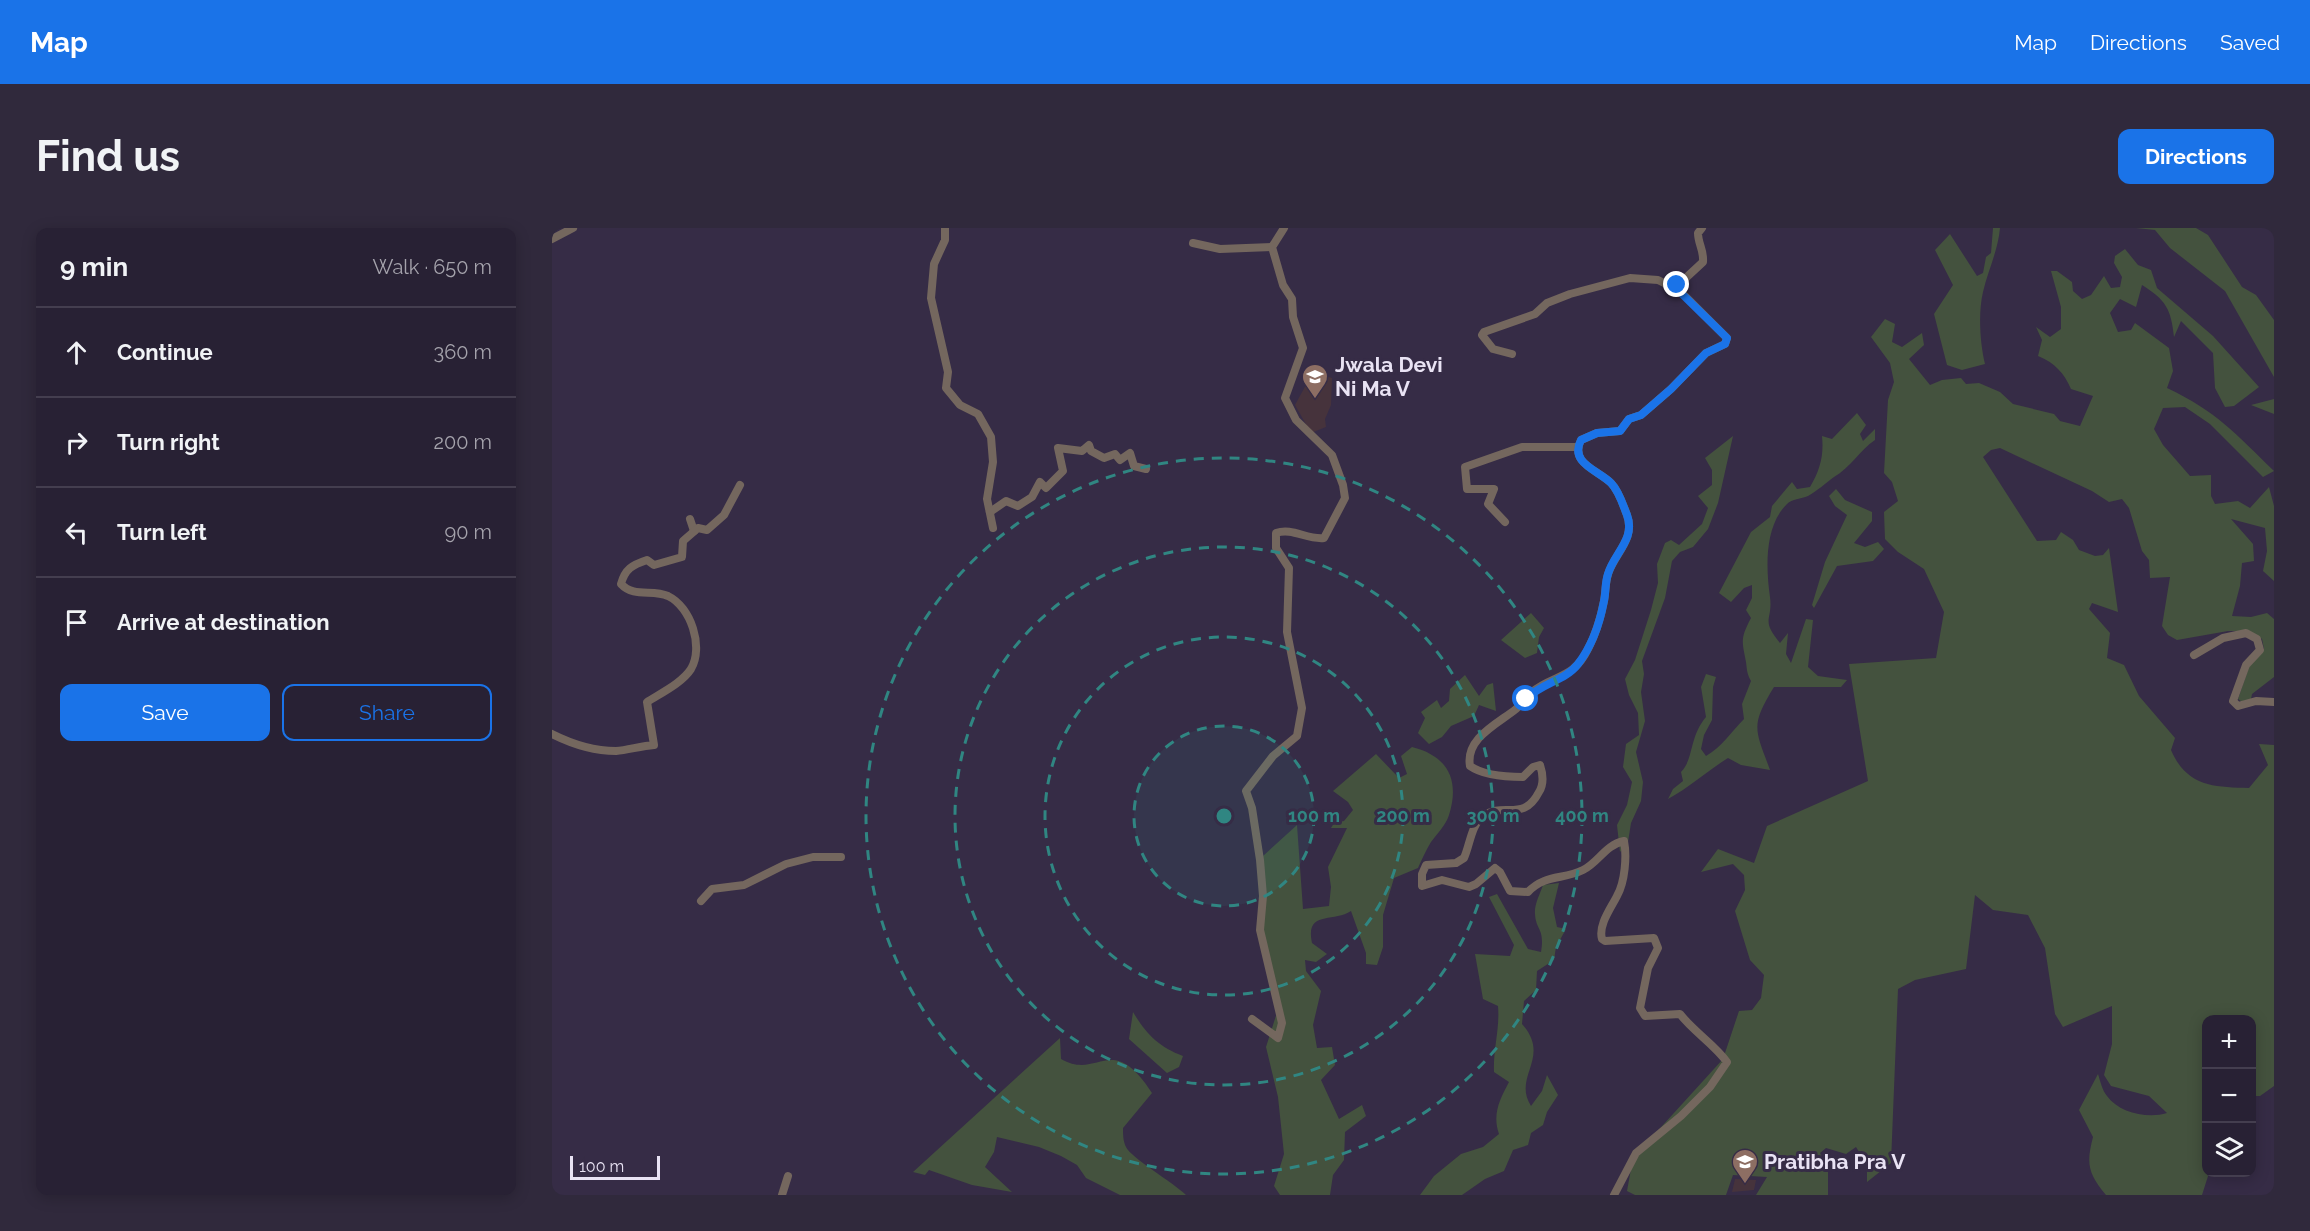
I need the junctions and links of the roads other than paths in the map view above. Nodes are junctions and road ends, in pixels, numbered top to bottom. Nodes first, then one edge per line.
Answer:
1 (573, 228) edge
2 (945, 228) edge
3 (1284, 228) edge
4 (1702, 228) edge
5 (552, 238) edge
6 (1193, 243) dead end
7 (1272, 247) junction
8 (1678, 290) junction
9 (1512, 354) dead end
10 (1577, 447) junction
11 (1146, 469) dead end
12 (740, 485) dead end
13 (990, 512) junction
14 (690, 519) dead end
15 (1505, 522) dead end
16 (993, 528) dead end
17 (694, 531) junction
18 (2194, 655) dead end
19 (2274, 702) edge
20 (552, 734) edge
21 (841, 857) dead end
22 (701, 901) dead end
23 (1252, 1019) dead end
24 (788, 1176) dead end
25 (782, 1195) edge
26 (1614, 1195) edge

1 - 5 street
2 - 13 street
3 - 7 street
4 - 8 street
6 - 7 street
7 - 23 street
8 - 9 street
8 - 10 street
10 - 15 street
10 - 26 street
11 - 13 street
12 - 17 street
13 - 16 street
14 - 17 street
17 - 20 street
18 - 19 street
21 - 22 street
24 - 25 street

